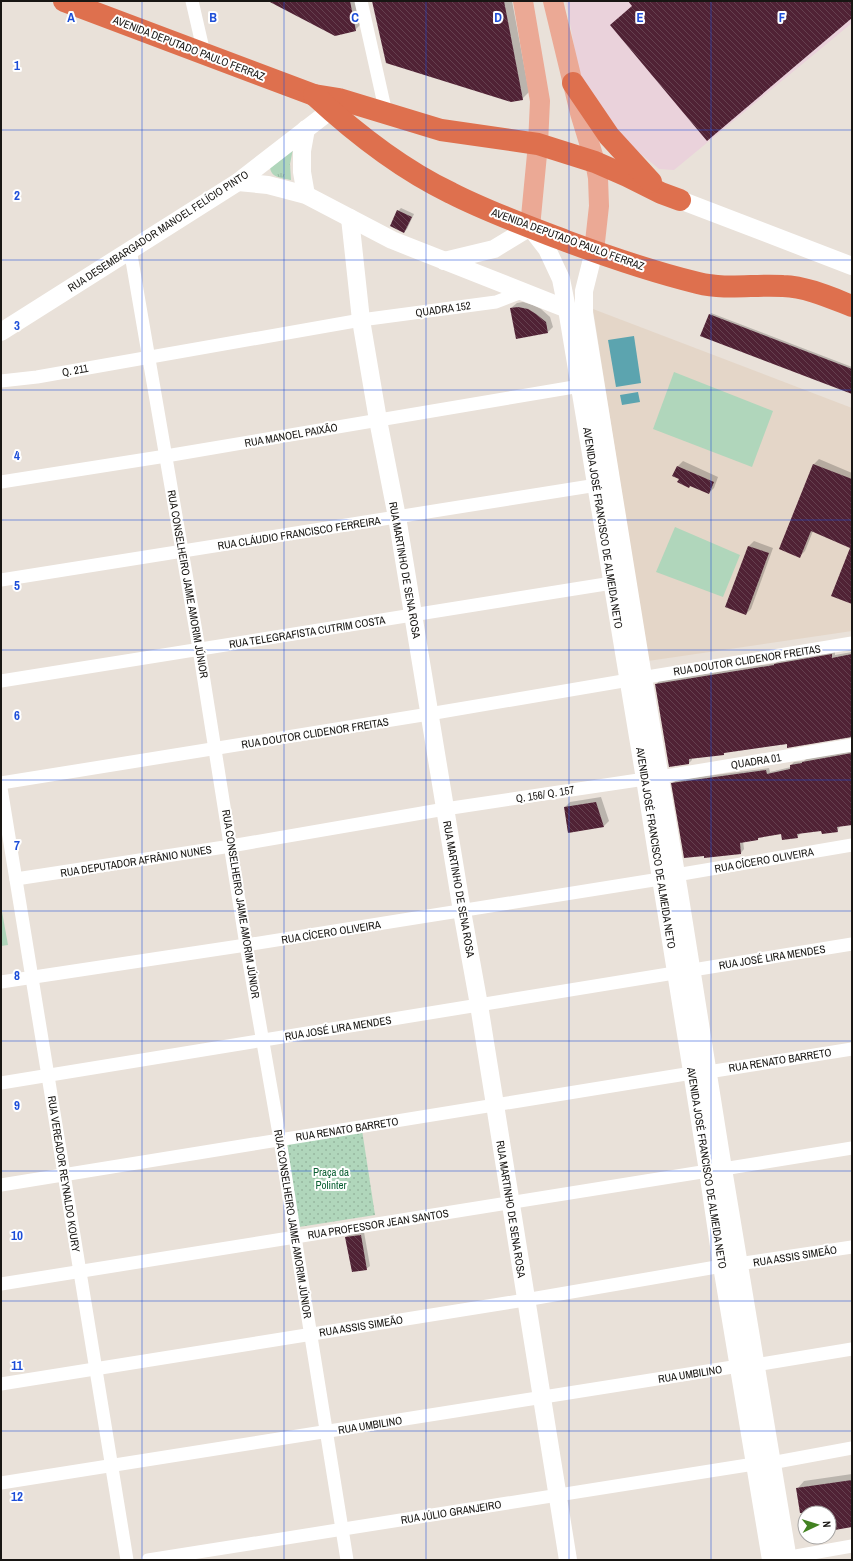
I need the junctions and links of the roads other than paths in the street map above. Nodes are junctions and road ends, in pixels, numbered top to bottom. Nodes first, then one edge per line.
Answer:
1 (64, 1) edge
2 (192, 1) edge
3 (361, 1) edge
4 (523, 1) edge
5 (553, 1) edge
6 (204, 54) junction
7 (572, 83) junction
8 (314, 95) junction
9 (331, 110) junction
10 (386, 113) junction
11 (306, 129) junction
12 (538, 144) junction
13 (595, 162) junction
14 (238, 182) junction
15 (306, 195) junction
16 (671, 196) junction
17 (350, 218) junction
18 (530, 227) junction
19 (130, 249) junction
20 (594, 251) junction
21 (444, 261) junction
22 (852, 266) edge
23 (522, 292) junction
24 (852, 306) edge
25 (567, 309) junction
26 (361, 320) junction
27 (1, 332) edge
28 (149, 357) junction
29 (1, 381) edge
30 (580, 386) junction
31 (378, 420) junction
32 (166, 456) junction
33 (1, 482) edge
34 (597, 485) junction
35 (397, 517) junction
36 (182, 552) junction
37 (1, 580) edge
38 (612, 583) junction
39 (414, 615) junction
40 (852, 643) edge
41 (199, 649) junction
42 (636, 678) junction
43 (1, 681) edge
44 (429, 714) junction
45 (852, 746) edge
46 (215, 749) junction
47 (653, 778) junction
48 (1, 783) edge
49 (1, 788) edge
50 (445, 809) junction
51 (852, 845) edge
52 (231, 846) junction
53 (668, 877) junction
54 (16, 879) junction
55 (462, 911) junction
56 (852, 944) edge
57 (246, 945) junction
58 (684, 972) junction
59 (32, 977) junction
60 (1, 982) edge
61 (479, 1005) junction
62 (264, 1040) junction
63 (852, 1049) edge
64 (700, 1073) junction
65 (48, 1075) junction
66 (1, 1083) edge
67 (495, 1106) junction
68 (280, 1140) junction
69 (852, 1148) edge
70 (715, 1170) junction
71 (64, 1175) junction
72 (1, 1185) edge
73 (510, 1203) junction
74 (295, 1237) junction
75 (852, 1247) edge
76 (730, 1265) junction
77 (80, 1272) junction
78 (1, 1284) edge
79 (525, 1300) junction
80 (311, 1334) junction
81 (852, 1349) edge
82 (747, 1365) junction
83 (96, 1369) junction
84 (1, 1384) edge
85 (541, 1397) junction
86 (326, 1432) junction
87 (852, 1448) edge
88 (763, 1463) junction
89 (112, 1466) junction
90 (1, 1483) edge
91 (557, 1495) junction
92 (342, 1530) junction
93 (852, 1546) edge
94 (780, 1559) edge
95 (127, 1560) edge
96 (148, 1560) edge
97 (347, 1560) edge
98 (568, 1560) edge

1 - 6 highway, AVENIDA DEPUTADO PAULO FERRAZ
2 - 6 street
3 - 10 street
4 - 12 main road
5 - 7 main road, AVENIDA JOSÉ FRANCISCO DE ALMEIDA NETO
6 - 8 highway, AVENIDA DEPUTADO PAULO FERRAZ
7 - 13 main road, AVENIDA JOSÉ FRANCISCO DE ALMEIDA NETO
7 - 16 highway
8 - 9 highway, AVENIDA DEPUTADO PAULO FERRAZ
8 - 10 highway, AVENIDA DEPUTADO PAULO FERRAZ
9 - 11 street, RUA DESEMBARGADOR MANOEL FELÍCIO PINTO
9 - 18 highway, AVENIDA DEPUTADO PAULO FERRAZ
10 - 12 highway, AVENIDA DEPUTADO PAULO FERRAZ
11 - 14 street, RUA DESEMBARGADOR MANOEL FELÍCIO PINTO
11 - 15 street
12 - 13 highway, AVENIDA DEPUTADO PAULO FERRAZ
12 - 18 main road
13 - 16 highway, AVENIDA DEPUTADO PAULO FERRAZ
13 - 20 main road, AVENIDA JOSÉ FRANCISCO DE ALMEIDA NETO
14 - 15 street
14 - 19 street, RUA DESEMBARGADOR MANOEL FELÍCIO PINTO
15 - 17 street
16 - 22 street
17 - 21 street
17 - 26 street, RUA MARTINHO DE SENA ROSA
18 - 20 highway, AVENIDA DEPUTADO PAULO FERRAZ
18 - 21 street
18 - 25 street, AVENIDA JOSÉ FRANCISCO DE ALMEIDA NETO
19 - 27 street, RUA DESEMBARGADOR MANOEL FELÍCIO PINTO
19 - 28 street, RUA CONSELHEIRO JAIME AMORIM JÚNIOR
20 - 24 highway, AVENIDA DEPUTADO PAULO FERRAZ
20 - 42 street, AVENIDA JOSÉ FRANCISCO DE ALMEIDA NETO
21 - 23 street
23 - 25 street
23 - 26 street, QUADRA 152
25 - 30 street, AVENIDA JOSÉ FRANCISCO DE ALMEIDA NETO
26 - 28 street, QUADRA 152
26 - 31 street, RUA MARTINHO DE SENA ROSA
28 - 29 street, Q. 211
28 - 32 street, RUA CONSELHEIRO JAIME AMORIM JÚNIOR
30 - 31 street, RUA MANOEL PAIXÃO
30 - 34 street, AVENIDA JOSÉ FRANCISCO DE ALMEIDA NETO
31 - 32 street, RUA MANOEL PAIXÃO
31 - 35 street, RUA MARTINHO DE SENA ROSA
32 - 33 street, RUA MANOEL PAIXÃO
32 - 36 street, RUA CONSELHEIRO JAIME AMORIM JÚNIOR
34 - 35 street, RUA CLÁUDIO FRANCISCO FERREIRA
34 - 38 street, AVENIDA JOSÉ FRANCISCO DE ALMEIDA NETO
35 - 36 street, RUA CLÁUDIO FRANCISCO FERREIRA
35 - 39 street, RUA MARTINHO DE SENA ROSA
36 - 37 street, RUA CLÁUDIO FRANCISCO FERREIRA
36 - 41 street, RUA CONSELHEIRO JAIME AMORIM JÚNIOR
38 - 39 street, RUA TELEGRAFISTA CUTRIM COSTA
38 - 42 street, AVENIDA JOSÉ FRANCISCO DE ALMEIDA NETO
39 - 41 street, RUA TELEGRAFISTA CUTRIM COSTA
39 - 44 street, RUA MARTINHO DE SENA ROSA
40 - 42 street, RUA DOUTOR CLIDENOR FREITAS
41 - 43 street, RUA TELEGRAFISTA CUTRIM COSTA
41 - 46 street, RUA CONSELHEIRO JAIME AMORIM JÚNIOR
42 - 44 street, RUA DOUTOR CLIDENOR FREITAS
42 - 47 street, AVENIDA JOSÉ FRANCISCO DE ALMEIDA NETO
44 - 46 street, RUA DOUTOR CLIDENOR FREITAS
44 - 50 street, RUA MARTINHO DE SENA ROSA
45 - 47 street, QUADRA 01
46 - 48 street, RUA DOUTOR CLIDENOR FREITAS
46 - 52 street, RUA CONSELHEIRO JAIME AMORIM JÚNIOR
47 - 50 street, Q. 156/ Q. 157
47 - 53 street, AVENIDA JOSÉ FRANCISCO DE ALMEIDA NETO
49 - 54 street, RUA VEREADOR REYNALDO KOURY
50 - 52 street, RUA DEPUTADOR AFRÂNIO NUNES
50 - 55 street, RUA MARTINHO DE SENA ROSA
51 - 53 street, RUA CÍCERO OLIVEIRA
52 - 54 street, RUA DEPUTADOR AFRÂNIO NUNES
52 - 57 street, RUA CONSELHEIRO JAIME AMORIM JÚNIOR
53 - 55 street, RUA CÍCERO OLIVEIRA
53 - 58 street, AVENIDA JOSÉ FRANCISCO DE ALMEIDA NETO
54 - 59 street, RUA VEREADOR REYNALDO KOURY
55 - 57 street, RUA CÍCERO OLIVEIRA
55 - 61 street, RUA MARTINHO DE SENA ROSA
56 - 58 street, RUA JOSÉ LIRA MENDES
57 - 59 street, RUA CÍCERO OLIVEIRA
57 - 62 street, RUA CONSELHEIRO JAIME AMORIM JÚNIOR
58 - 61 street, RUA JOSÉ LIRA MENDES
58 - 64 street, AVENIDA JOSÉ FRANCISCO DE ALMEIDA NETO
59 - 60 street, RUA CÍCERO OLIVEIRA
59 - 65 street, RUA VEREADOR REYNALDO KOURY
61 - 62 street, RUA JOSÉ LIRA MENDES
61 - 67 street, RUA MARTINHO DE SENA ROSA
62 - 65 street, RUA JOSÉ LIRA MENDES
62 - 68 street, RUA CONSELHEIRO JAIME AMORIM JÚNIOR
63 - 64 street, RUA RENATO BARRETO
64 - 67 street, RUA RENATO BARRETO
64 - 70 street, AVENIDA JOSÉ FRANCISCO DE ALMEIDA NETO
65 - 66 street, RUA JOSÉ LIRA MENDES
65 - 71 street, RUA VEREADOR REYNALDO KOURY
67 - 68 street, RUA RENATO BARRETO
67 - 73 street, RUA MARTINHO DE SENA ROSA
68 - 71 street, RUA RENATO BARRETO
68 - 74 street, RUA CONSELHEIRO JAIME AMORIM JÚNIOR
69 - 70 street, RUA PROFESSOR JEAN SANTOS
70 - 73 street, RUA PROFESSOR JEAN SANTOS
70 - 76 street, AVENIDA JOSÉ FRANCISCO DE ALMEIDA NETO
71 - 72 street, RUA RENATO BARRETO
71 - 77 street, RUA VEREADOR REYNALDO KOURY
73 - 74 street, RUA PROFESSOR JEAN SANTOS
73 - 79 street, RUA MARTINHO DE SENA ROSA
74 - 77 street, RUA PROFESSOR JEAN SANTOS
74 - 80 street, RUA CONSELHEIRO JAIME AMORIM JÚNIOR
75 - 76 street, RUA ASSIS SIMEÃO
76 - 79 street, RUA ASSIS SIMEÃO
76 - 82 street, AVENIDA JOSÉ FRANCISCO DE ALMEIDA NETO
77 - 78 street, RUA PROFESSOR JEAN SANTOS
77 - 83 street, RUA VEREADOR REYNALDO KOURY
79 - 80 street, RUA ASSIS SIMEÃO
79 - 85 street, RUA MARTINHO DE SENA ROSA
80 - 83 street, RUA ASSIS SIMEÃO
80 - 86 street, RUA CONSELHEIRO JAIME AMORIM JÚNIOR
81 - 82 street, RUA UMBILINO
82 - 85 street, RUA UMBILINO
82 - 88 street, AVENIDA JOSÉ FRANCISCO DE ALMEIDA NETO
83 - 84 street, RUA ASSIS SIMEÃO
83 - 89 street, RUA VEREADOR REYNALDO KOURY
85 - 86 street, RUA UMBILINO
85 - 91 street, RUA MARTINHO DE SENA ROSA
86 - 89 street, RUA UMBILINO
86 - 92 street, RUA CONSELHEIRO JAIME AMORIM JÚNIOR
87 - 88 street, RUA JÚLIO GRANJEIRO
88 - 91 street, RUA JÚLIO GRANJEIRO
88 - 94 street, AVENIDA JOSÉ FRANCISCO DE ALMEIDA NETO
89 - 90 street, RUA UMBILINO
89 - 95 street, RUA VEREADOR REYNALDO KOURY
91 - 92 street, RUA JÚLIO GRANJEIRO
91 - 98 street, RUA MARTINHO DE SENA ROSA
92 - 96 street, RUA JÚLIO GRANJEIRO
92 - 97 street, RUA CONSELHEIRO JAIME AMORIM JÚNIOR
93 - 94 street

